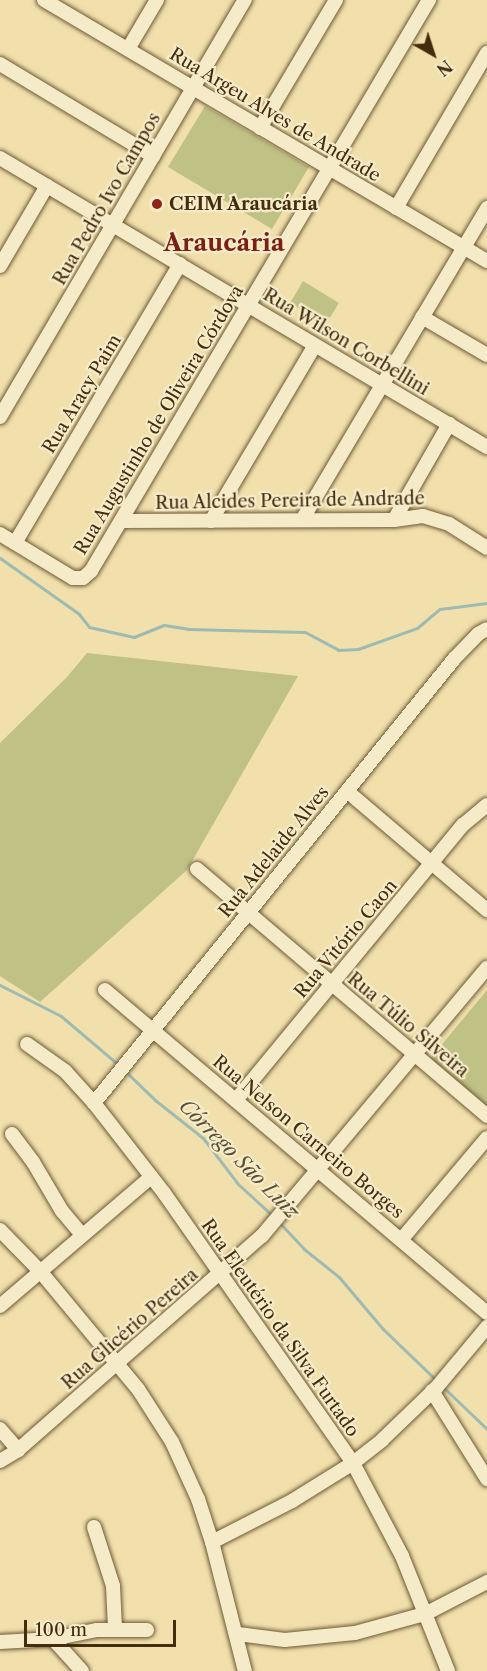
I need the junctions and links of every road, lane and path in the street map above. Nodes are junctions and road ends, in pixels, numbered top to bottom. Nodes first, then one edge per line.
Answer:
1 (44, 0) edge
2 (157, 0) edge
3 (245, 0) edge
4 (336, 0) edge
5 (429, 0) edge
6 (64, 5) edge
7 (128, 50) junction
8 (487, 53) edge
9 (0, 64) edge
10 (193, 88) junction
11 (260, 128) junction
12 (153, 156) junction
13 (0, 158) edge
14 (329, 168) junction
15 (47, 186) junction
16 (396, 208) junction
17 (487, 208) edge
18 (113, 225) junction
19 (464, 248) junction
20 (487, 261) edge
21 (180, 264) junction
22 (0, 266) edge
23 (248, 305) junction
24 (422, 317) junction
25 (315, 345) junction
26 (487, 355) edge
27 (382, 385) junction
28 (0, 417) edge
29 (449, 424) junction
30 (487, 447) edge
31 (212, 520) junction
32 (302, 520) junction
33 (394, 520) junction
34 (121, 521) junction
35 (0, 534) edge
36 (15, 543) junction
37 (487, 548) edge
38 (487, 629) edge
39 (347, 791) junction
40 (487, 805) edge
41 (432, 863) junction
42 (197, 869) dead end
43 (487, 910) edge
44 (248, 913) junction
45 (487, 968) edge
46 (332, 984) junction
47 (105, 990) dead end
48 (153, 1030) junction
49 (27, 1044) dead end
50 (415, 1055) junction
51 (236, 1100) junction
52 (94, 1102) junction
53 (487, 1116) edge
54 (12, 1134) dead end
55 (487, 1138) edge
56 (319, 1170) junction
57 (152, 1177) junction
58 (0, 1230) edge
59 (82, 1235) junction
60 (401, 1240) junction
61 (40, 1271) junction
62 (220, 1273) junction
63 (0, 1305) edge
64 (487, 1313) edge
65 (487, 1327) edge
66 (118, 1364) junction
67 (434, 1390) junction
68 (0, 1429) edge
69 (18, 1450) junction
70 (0, 1461) edge
71 (353, 1463) junction
72 (487, 1479) edge
73 (94, 1527) dead end
74 (212, 1542) junction
75 (487, 1581) edge
76 (425, 1614) junction
77 (115, 1629) junction
78 (147, 1630) dead end
79 (238, 1634) junction
80 (53, 1639) junction
81 (0, 1642) edge
82 (82, 1671) edge
83 (245, 1671) edge
84 (448, 1671) edge

1 - 6 street, Rua Argeu Alves de Andrade
2 - 7 street
3 - 10 street, Rua Pedro Ivo Campos
4 - 11 street
5 - 14 street, Rua Augustinho de Oliveira Córdova
6 - 7 street, Rua Argeu Alves de Andrade
7 - 10 street, Rua Argeu Alves de Andrade
8 - 16 street
9 - 12 street
10 - 11 street, Rua Argeu Alves de Andrade
10 - 12 street, Rua Pedro Ivo Campos
11 - 14 street, Rua Argeu Alves de Andrade
12 - 18 street, Rua Pedro Ivo Campos
13 - 15 street, Rua Wilson Corbellini
14 - 16 street, Rua Argeu Alves de Andrade
14 - 23 street, Rua Augustinho de Oliveira Córdova
15 - 18 street, Rua Wilson Corbellini
15 - 22 street
16 - 19 street, Rua Argeu Alves de Andrade
17 - 19 street
18 - 21 street, Rua Wilson Corbellini
18 - 28 street, Rua Pedro Ivo Campos
19 - 20 street, Rua Argeu Alves de Andrade
19 - 24 street
21 - 23 street, Rua Wilson Corbellini
21 - 36 street, Rua Aracy Paim
23 - 25 street, Rua Wilson Corbellini
23 - 34 street, Rua Augustinho de Oliveira Córdova
24 - 26 street
24 - 27 street
25 - 27 street, Rua Wilson Corbellini
25 - 31 street
27 - 29 street, Rua Wilson Corbellini
27 - 32 street
29 - 30 street, Rua Wilson Corbellini
29 - 33 street
31 - 32 street, Rua Alcides Pereira de Andrade
31 - 34 street, Rua Alcides Pereira de Andrade
32 - 33 street, Rua Alcides Pereira de Andrade
33 - 37 street, Rua Alcides Pereira de Andrade
34 - 36 street, Rua Augustinho de Oliveira Córdova
35 - 36 street
38 - 39 street, Rua Adelaide Alves
39 - 41 street
39 - 44 street, Rua Adelaide Alves
40 - 41 street, Rua Vitório Caon
41 - 43 street
41 - 46 street, Rua Vitório Caon
42 - 44 street, Rua Túlio Silveira
44 - 46 street, Rua Túlio Silveira
44 - 48 street, Rua Adelaide Alves
45 - 50 street, Rua Glicério Pereira
46 - 50 street, Rua Túlio Silveira
46 - 51 street, Rua Vitório Caon
47 - 48 street, Rua Nelson Carneiro Borges
48 - 51 street, Rua Nelson Carneiro Borges
48 - 52 street, Rua Adelaide Alves
49 - 52 street, Rua Eleutério da Silva Furtado
50 - 53 street, Rua Túlio Silveira
50 - 56 street, Rua Glicério Pereira
51 - 56 street, Rua Nelson Carneiro Borges
52 - 57 street, Rua Eleutério da Silva Furtado
54 - 59 street
55 - 60 street
56 - 60 street, Rua Nelson Carneiro Borges
56 - 62 street, Rua Glicério Pereira
57 - 59 street
57 - 62 street, Rua Eleutério da Silva Furtado
58 - 61 street
59 - 61 street
60 - 64 street, Rua Nelson Carneiro Borges
61 - 63 street
61 - 66 street
62 - 66 street, Rua Glicério Pereira
62 - 71 street, Rua Eleutério da Silva Furtado
65 - 67 street
66 - 69 street, Rua Glicério Pereira
66 - 74 street
67 - 71 street
67 - 72 street
68 - 69 street
69 - 70 street, Rua Glicério Pereira
71 - 74 street
71 - 76 street, Rua Eleutério da Silva Furtado
73 - 77 street
74 - 79 street
75 - 76 street
76 - 79 street
76 - 84 street, Rua Eleutério da Silva Furtado
77 - 78 street
77 - 80 street
79 - 83 street
80 - 81 street
80 - 82 street

